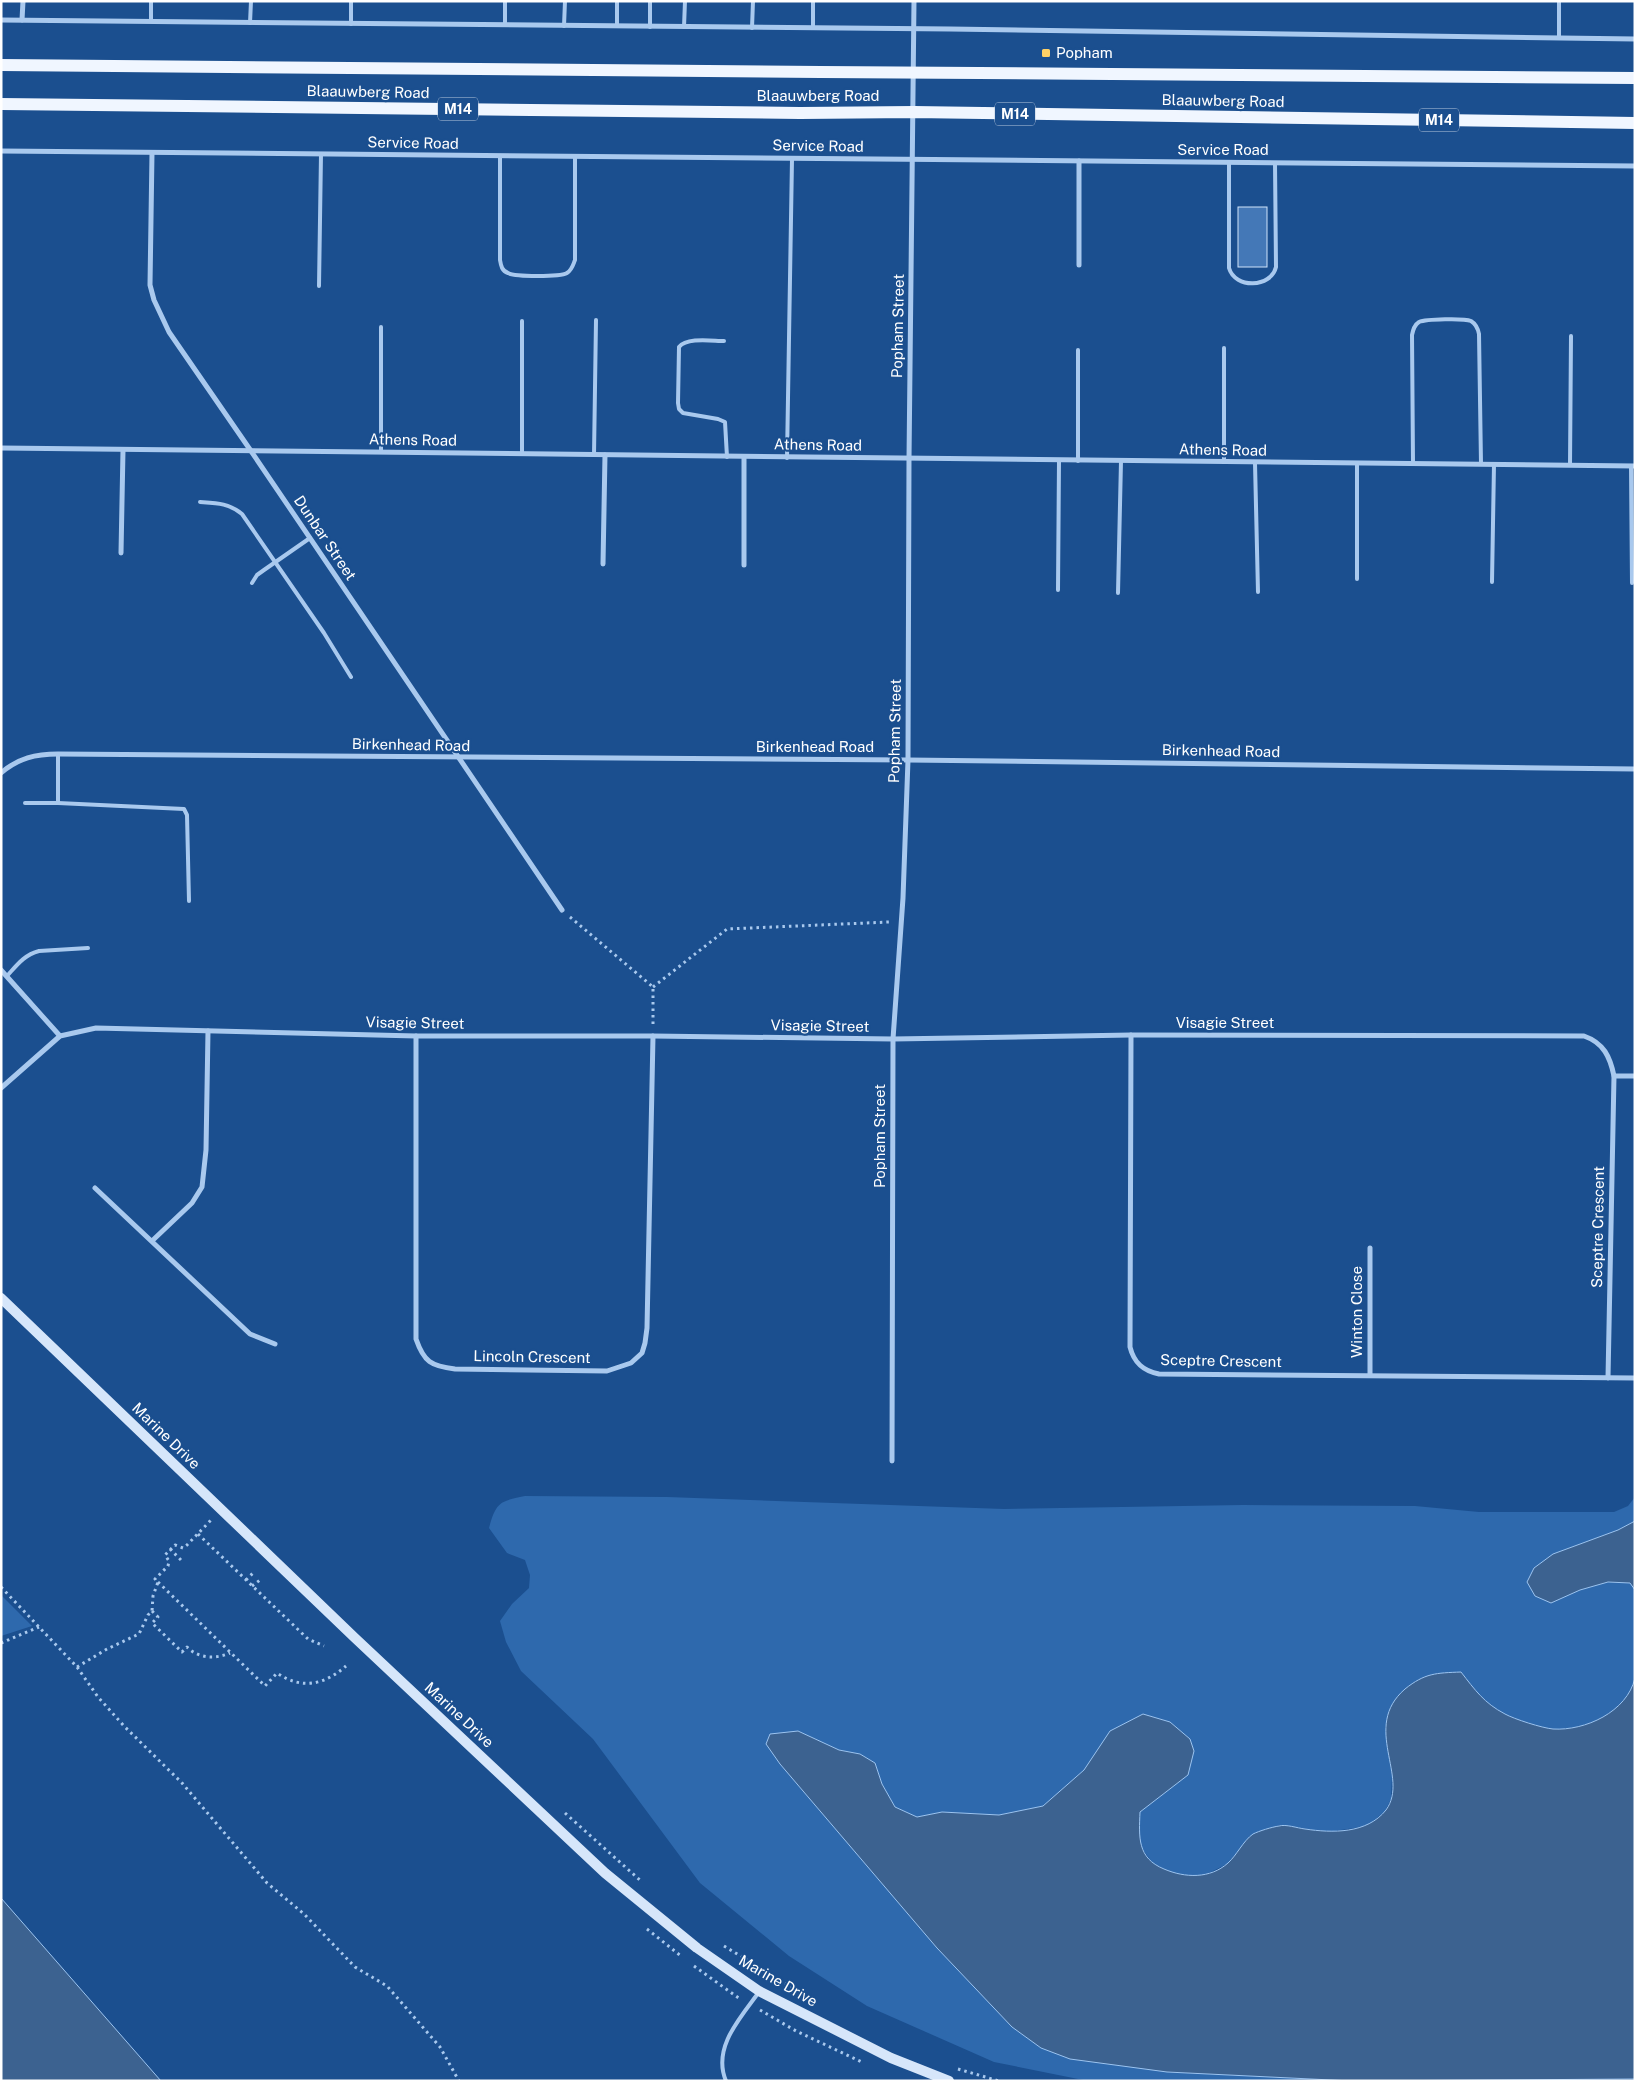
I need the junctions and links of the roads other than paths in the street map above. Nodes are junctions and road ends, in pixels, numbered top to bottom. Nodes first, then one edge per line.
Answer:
1 (22, 1) edge
2 (151, 1) edge
3 (251, 1) edge
4 (351, 1) edge
5 (506, 1) edge
6 (565, 1) edge
7 (616, 1) edge
8 (650, 1) edge
9 (685, 1) edge
10 (753, 1) edge
11 (813, 1) edge
12 (914, 1) edge
13 (1559, 1) edge
14 (1, 20) edge
15 (22, 20) junction
16 (151, 21) junction
17 (250, 22) junction
18 (351, 24) junction
19 (505, 25) junction
20 (564, 26) junction
21 (616, 26) junction
22 (650, 27) junction
23 (684, 27) junction
24 (752, 28) junction
25 (813, 28) junction
26 (914, 29) junction
27 (1559, 38) junction
28 (1635, 39) edge
29 (1, 65) edge
30 (913, 72) junction
31 (1635, 78) edge
32 (1, 104) edge
33 (914, 112) junction
34 (1635, 123) edge
35 (1, 151) edge
36 (152, 153) junction
37 (322, 154) junction
38 (500, 156) junction
39 (575, 157) junction
40 (792, 159) junction
41 (912, 160) junction
42 (1078, 161) junction
43 (1228, 162) junction
44 (1275, 162) junction
45 (1635, 166) edge
46 (1079, 265) dead end
47 (318, 286) dead end
48 (596, 320) dead end
49 (522, 321) dead end
50 (381, 327) dead end
51 (1571, 336) dead end
52 (724, 341) dead end
53 (1224, 348) dead end
54 (1078, 350) dead end
55 (1, 448) edge
56 (123, 450) junction
57 (251, 451) junction
58 (381, 452) junction
59 (522, 454) junction
60 (594, 455) junction
61 (605, 455) junction
62 (727, 457) junction
63 (744, 457) junction
64 (787, 458) junction
65 (908, 459) junction
66 (1059, 460) junction
67 (1078, 461) junction
68 (1121, 461) junction
69 (1224, 462) junction
70 (1255, 463) junction
71 (1356, 463) junction
72 (1413, 464) junction
73 (1481, 464) junction
74 (1494, 464) junction
75 (1570, 465) junction
76 (1633, 466) edge
77 (200, 502) dead end
78 (310, 538) junction
79 (121, 553) dead end
80 (276, 562) junction
81 (603, 564) dead end
82 (744, 565) dead end
83 (1357, 579) dead end
84 (1492, 582) dead end
85 (252, 583) dead end
86 (1632, 583) dead end
87 (1058, 590) dead end
88 (1258, 592) dead end
89 (1118, 593) dead end
90 (351, 677) dead end
91 (58, 754) junction
92 (458, 758) junction
93 (908, 760) junction
94 (1635, 769) edge
95 (1, 773) edge
96 (26, 803) dead end
97 (58, 803) junction
98 (189, 901) dead end
99 (562, 910) road end
100 (88, 948) dead end
101 (1, 970) edge
102 (7, 976) junction
103 (208, 1031) junction
104 (1131, 1035) junction
105 (60, 1036) junction
106 (416, 1036) junction
107 (653, 1036) junction
108 (893, 1039) junction
109 (1614, 1076) junction
110 (1635, 1076) edge
111 (1, 1088) edge
112 (96, 1188) dead end
113 (153, 1240) junction
114 (1370, 1248) dead end
115 (1, 1298) edge
116 (275, 1344) dead end
117 (1370, 1375) junction
118 (1608, 1378) junction
119 (1635, 1378) edge
120 (892, 1461) dead end
121 (759, 1991) junction
122 (726, 2081) edge
123 (949, 2081) edge

1 - 15 street
2 - 16 lane
3 - 17 lane
4 - 18 lane
5 - 19 lane
6 - 20 lane
7 - 21 lane
8 - 22 lane
9 - 23 lane
10 - 24 lane
11 - 25 lane
12 - 26 street, Popham Street
13 - 27 lane
14 - 15 street
15 - 16 street
16 - 17 street
17 - 18 street
18 - 19 street
19 - 20 street
20 - 21 street
21 - 22 street
22 - 23 street
23 - 24 street
24 - 25 street
25 - 26 street
26 - 27 street
26 - 30 street, Popham Street
27 - 28 street
29 - 30 main road, Blaauwberg Road
30 - 31 main road, Blaauwberg Road
30 - 33 street, Popham Street
32 - 33 main road, Blaauwberg Road / M14
33 - 34 main road, Blaauwberg Road / M14
33 - 41 street, Popham Street
35 - 36 street, Service Road
36 - 37 street, Service Road
36 - 57 street, Dunbar Street
37 - 38 street, Service Road
37 - 47 lane
38 - 39 street, Service Road
38 - 39 lane
39 - 40 street, Service Road
40 - 41 street, Service Road
40 - 64 lane
41 - 42 street, Service Road
41 - 65 street, Popham Street
42 - 43 street, Service Road
42 - 46 street
43 - 44 street, Service Road
43 - 44 lane
44 - 45 street, Service Road
48 - 60 lane
49 - 59 lane
50 - 58 lane
51 - 75 lane
52 - 62 lane
53 - 69 lane
54 - 67 lane
55 - 56 street, Athens Road
56 - 57 street, Athens Road
56 - 79 street
57 - 58 street, Athens Road
57 - 78 street, Dunbar Street
58 - 59 street, Athens Road
59 - 60 street, Athens Road
60 - 61 street, Athens Road
61 - 62 street, Athens Road
61 - 81 street
62 - 63 street, Athens Road
63 - 64 street, Athens Road
63 - 82 street
64 - 65 street, Athens Road
65 - 66 street, Athens Road
65 - 93 street, Popham Street
66 - 67 street, Athens Road
66 - 87 lane
67 - 68 street, Athens Road
68 - 69 street, Athens Road
68 - 89 lane
69 - 70 street, Athens Road
70 - 71 street, Athens Road
70 - 88 lane
71 - 72 street, Athens Road
71 - 83 lane
72 - 73 street, Athens Road
72 - 73 lane
73 - 74 street, Athens Road
74 - 75 street, Athens Road
74 - 84 lane
75 - 76 street, Athens Road
76 - 86 lane
77 - 80 lane
78 - 80 lane
78 - 92 street, Dunbar Street
80 - 85 lane
80 - 90 lane
91 - 92 street, Birkenhead Road
91 - 95 street, Birkenhead Road
91 - 97 lane
92 - 93 street, Birkenhead Road
92 - 99 street, Dunbar Street
93 - 94 street, Birkenhead Road
93 - 108 street, Popham Street
96 - 97 lane
97 - 98 lane
100 - 102 lane
101 - 102 street
102 - 105 street
103 - 105 street, Visagie Street
103 - 106 street, Visagie Street
103 - 113 street
104 - 108 street, Visagie Street
104 - 109 street, Visagie Street
104 - 117 street, Sceptre Crescent
105 - 111 street, Visagie Street
106 - 107 street, Visagie Street
106 - 107 street, Lincoln Crescent
107 - 108 street, Visagie Street
108 - 120 street, Popham Street
109 - 110 street
109 - 118 street, Sceptre Crescent
112 - 113 street
113 - 116 street
114 - 117 street, Winton Close
115 - 121 main road, Marine Drive
117 - 118 street, Sceptre Crescent
118 - 119 street, Sceptre Crescent
121 - 122 lane
121 - 123 main road, Marine Drive

